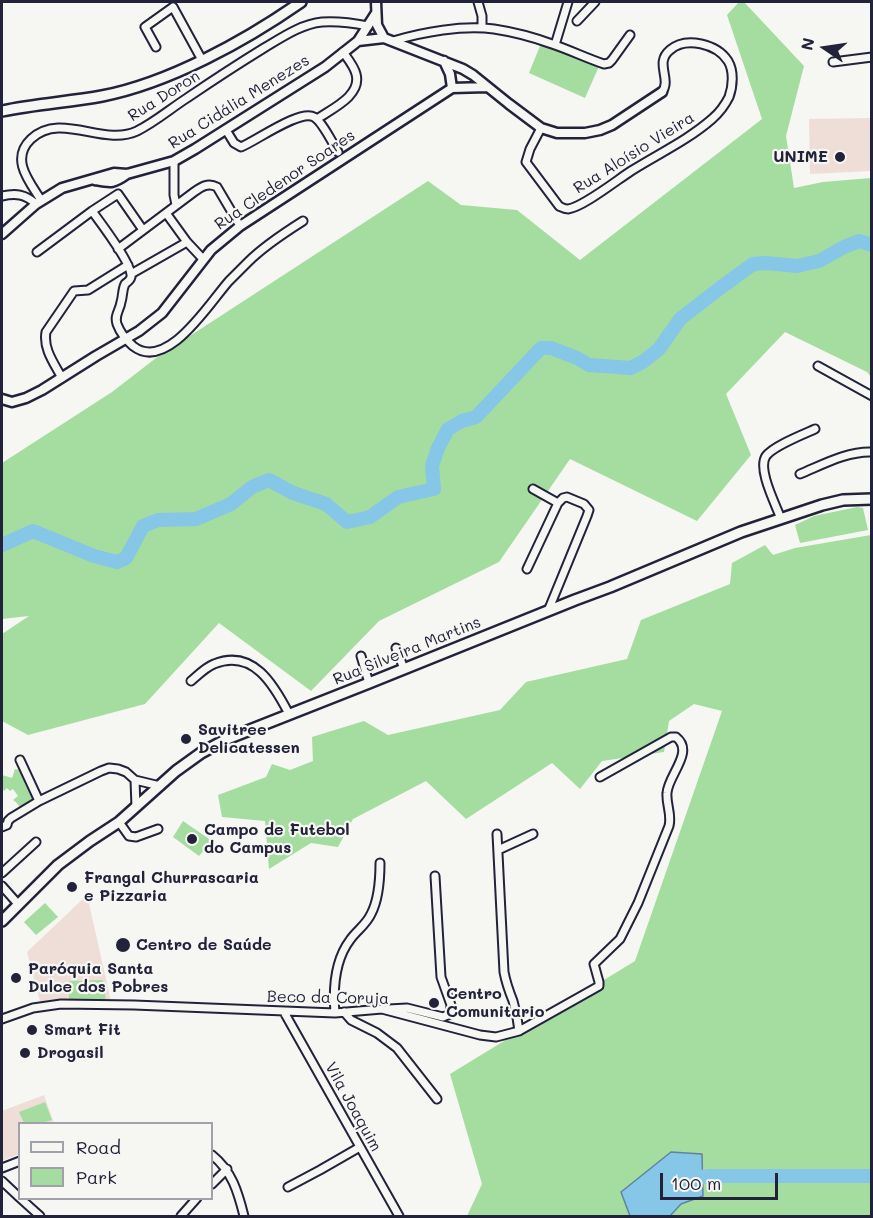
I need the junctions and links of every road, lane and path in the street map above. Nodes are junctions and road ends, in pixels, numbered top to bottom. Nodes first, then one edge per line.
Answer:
1 (300, 2) edge
2 (376, 2) edge
3 (478, 2) edge
4 (568, 2) edge
5 (595, 2) edge
6 (376, 13) junction
7 (577, 21) dead end
8 (368, 26) junction
9 (482, 28) junction
10 (630, 35) dead end
11 (384, 38) junction
12 (358, 41) junction
13 (393, 41) junction
14 (555, 45) junction
15 (156, 47) dead end
16 (344, 52) junction
17 (872, 57) edge
18 (200, 58) junction
19 (444, 61) junction
20 (833, 62) dead end
21 (487, 87) junction
22 (452, 88) junction
23 (662, 92) joint
24 (2, 111) edge
25 (317, 118) junction
26 (540, 128) junction
27 (226, 130) junction
28 (338, 152) dead end
29 (174, 161) junction
30 (127, 174) junction
31 (93, 180) junction
32 (112, 184) junction
33 (32, 186) junction
34 (17, 194) junction
35 (118, 194) junction
36 (2, 196) edge
37 (39, 202) junction
38 (176, 205) junction
39 (92, 211) junction
40 (166, 213) junction
41 (303, 221) dead end
42 (240, 226) junction
43 (143, 230) junction
44 (2, 234) edge
45 (187, 242) junction
46 (118, 249) junction
47 (38, 252) dead end
48 (203, 259) junction
49 (128, 265) junction
50 (130, 274) junction
51 (125, 339) junction
52 (818, 366) dead end
53 (62, 378) junction
54 (872, 396) edge
55 (2, 399) edge
56 (815, 429) dead end
57 (872, 452) edge
58 (800, 474) dead end
59 (533, 489) dead end
60 (872, 499) edge
61 (558, 503) junction
62 (781, 519) junction
63 (527, 569) dead end
64 (548, 611) junction
65 (396, 648) dead end
66 (361, 656) dead end
67 (404, 669) junction
68 (191, 681) dead end
69 (369, 683) junction
70 (289, 714) junction
71 (20, 760) dead end
72 (600, 777) dead end
73 (135, 780) junction
74 (160, 786) junction
75 (39, 801) junction
76 (136, 807) junction
77 (118, 822) junction
78 (2, 827) edge
79 (158, 829) dead end
80 (497, 834) dead end
81 (533, 834) dead end
82 (36, 842) dead end
83 (498, 850) junction
84 (380, 864) dead end
85 (2, 873) edge
86 (435, 876) dead end
87 (2, 886) edge
88 (18, 904) junction
89 (2, 921) edge
90 (382, 1010) junction
91 (284, 1012) junction
92 (344, 1012) junction
93 (335, 1013) junction
94 (2, 1018) edge
95 (519, 1031) junction
96 (437, 1099) dead end
97 (360, 1147) junction
98 (213, 1156) edge
99 (18, 1162) edge
100 (2, 1168) edge
101 (227, 1169) junction
102 (2, 1181) edge
103 (213, 1183) edge
104 (288, 1187) dead end
105 (18, 1196) edge
106 (22, 1200) edge
107 (196, 1200) edge
108 (40, 1216) edge
109 (181, 1216) edge
110 (244, 1216) edge
111 (399, 1216) edge

1 - 18 main road
2 - 6 street
3 - 9 street
4 - 14 street
5 - 7 street
6 - 8 street, Rua Cidália Menezes
6 - 11 street
8 - 12 street, Rua Cidália Menezes
8 - 33 street, Rua Doron
9 - 13 street
9 - 14 street
10 - 14 street
11 - 12 street
11 - 13 street
12 - 16 street, Rua Cidália Menezes
13 - 19 street
15 - 18 street
16 - 25 street
16 - 27 street, Rua Cidália Menezes
17 - 20 street
18 - 24 main road
19 - 21 street
19 - 22 street
21 - 22 street
21 - 26 street
22 - 42 street, Rua Cledenor Soares
23 - 26 street
23 - 26 street, Rua Aloísio Vieira
25 - 27 street
25 - 28 street
27 - 29 street, Rua Cidália Menezes
29 - 30 street, Rua Cidália Menezes
29 - 38 street
30 - 31 street, Rua Cidália Menezes
30 - 32 street, Rua Cidália Menezes
31 - 32 street, Rua Cidália Menezes
31 - 37 street, Rua Cidália Menezes
32 - 35 street
33 - 34 street
33 - 37 street, Rua Doron
34 - 36 street
34 - 37 street
35 - 39 street
35 - 43 street
37 - 44 street, Rua Cidália Menezes
38 - 40 street
38 - 42 street
39 - 46 street
39 - 47 street
40 - 43 street
40 - 45 street
41 - 51 street
42 - 48 street, Rua Cledenor Soares
43 - 46 street
45 - 48 street
45 - 50 street
46 - 49 street
48 - 51 street, Rua Cledenor Soares
49 - 50 street
49 - 53 street
50 - 51 street
51 - 53 street, Rua Cledenor Soares
52 - 54 street
53 - 55 street, Rua Cledenor Soares
56 - 62 street
57 - 58 street
59 - 61 street
60 - 62 main road, Rua Silveira Martins
61 - 63 street
61 - 64 street
62 - 64 main road, Rua Silveira Martins
64 - 67 main road, Rua Silveira Martins
65 - 67 street
66 - 69 street
67 - 69 main road, Rua Silveira Martins
68 - 70 street
69 - 70 main road, Rua Silveira Martins
70 - 74 main road, Rua Silveira Martins
71 - 75 street
72 - 95 street, Beco da Coruja
73 - 74 street
73 - 75 street
73 - 76 street
74 - 76 main road, Rua Silveira Martins
75 - 78 street
76 - 77 main road, Rua Silveira Martins
77 - 79 street
77 - 88 main road, Rua Silveira Martins
80 - 83 street
81 - 83 street
82 - 85 street
83 - 95 street
84 - 93 street
86 - 90 street
87 - 88 street
88 - 89 main road, Rua Silveira Martins
90 - 92 street, Beco da Coruja
90 - 95 street, Beco da Coruja
91 - 93 street, Beco da Coruja
91 - 94 street, Beco da Coruja
91 - 97 street, Vila Joaquim
92 - 93 street, Beco da Coruja
92 - 96 street
97 - 104 street
97 - 111 street, Vila Joaquim
98 - 101 street
99 - 100 street
101 - 103 street
101 - 110 street
102 - 105 street
106 - 108 street
107 - 109 street

